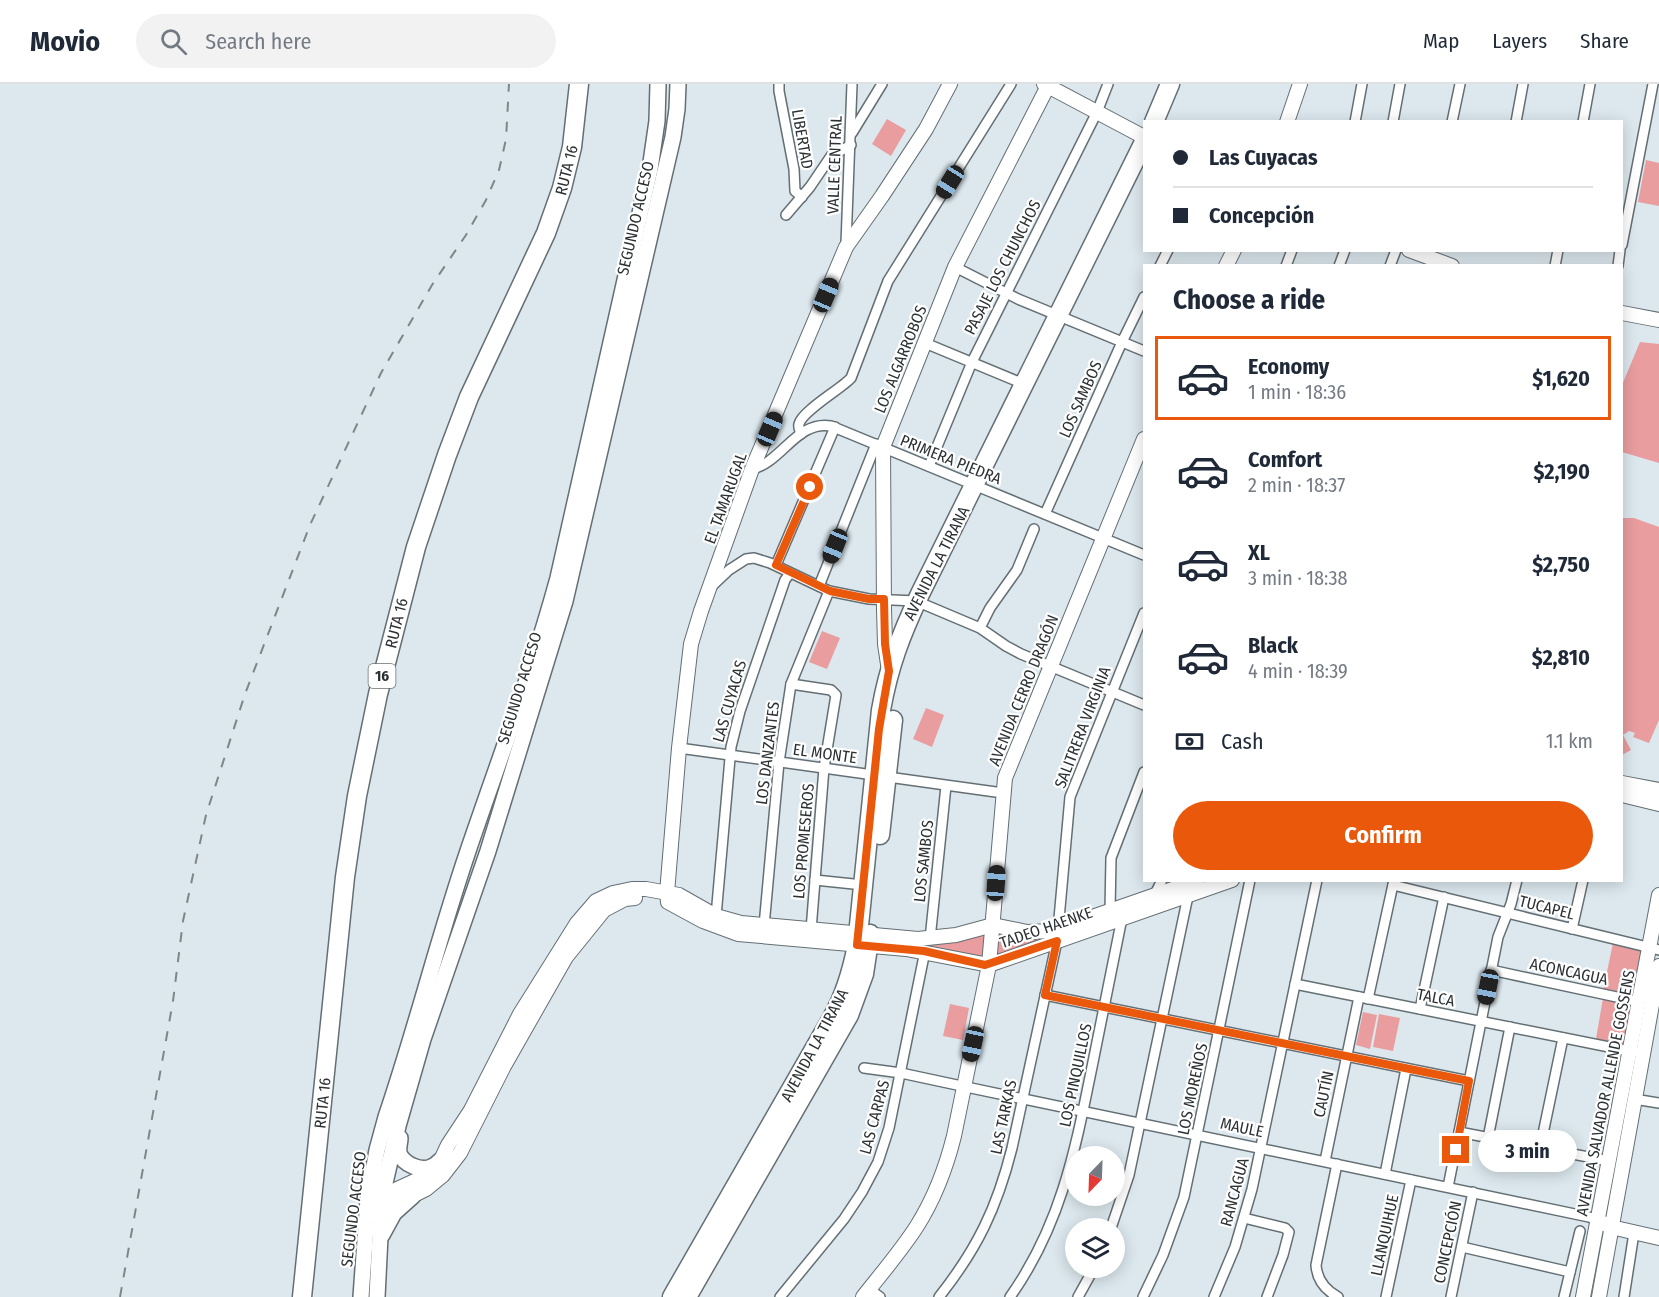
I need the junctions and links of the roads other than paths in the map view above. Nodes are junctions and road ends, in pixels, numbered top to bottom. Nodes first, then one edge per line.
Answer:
1 (567, 84) edge
2 (579, 84) edge
3 (658, 84) edge
4 (678, 84) edge
5 (779, 84) edge
6 (852, 84) edge
7 (882, 84) edge
8 (950, 84) edge
9 (1011, 84) edge
10 (1108, 84) edge
11 (1170, 84) edge
12 (1182, 84) edge
13 (1300, 84) edge
14 (1362, 84) edge
15 (1400, 84) edge
16 (1460, 84) edge
17 (1523, 84) edge
18 (1590, 84) edge
19 (1653, 84) edge
20 (1047, 85) edge
21 (1097, 112) junction
22 (1155, 120) edge
23 (1167, 120) edge
24 (1288, 120) edge
25 (1355, 120) edge
26 (1393, 120) edge
27 (1452, 120) edge
28 (1516, 120) edge
29 (1583, 120) edge
30 (1143, 136) edge
31 (851, 140) junction
32 (1143, 144) edge
33 (1143, 169) edge
34 (802, 197) junction
35 (786, 215) dead end
36 (1623, 240) edge
37 (846, 247) junction
38 (1426, 253) edge
39 (1444, 264) edge
40 (955, 267) junction
41 (1006, 293) junction
42 (1143, 299) edge
43 (1623, 313) edge
44 (1063, 318) junction
45 (1659, 320) edge
46 (1122, 342) junction
47 (925, 343) junction
48 (1143, 351) edge
49 (972, 362) junction
50 (1024, 384) junction
51 (835, 428) junction
52 (801, 434) junction
53 (879, 446) junction
54 (1143, 447) edge
55 (929, 466) junction
56 (752, 469) junction
57 (980, 487) junction
58 (1045, 514) junction
59 (1034, 529) dead end
60 (1104, 538) junction
61 (1143, 555) edge
62 (776, 565) junction
63 (790, 573) junction
64 (819, 586) junction
65 (709, 589) junction
66 (830, 591) junction
67 (884, 599) junction
68 (922, 603) junction
69 (1143, 615) edge
70 (980, 628) junction
71 (1050, 666) junction
72 (889, 671) junction
73 (791, 684) junction
74 (1112, 692) junction
75 (1143, 705) edge
76 (679, 748) junction
77 (730, 755) junction
78 (779, 762) junction
79 (824, 768) junction
80 (1143, 775) edge
81 (880, 776) junction
82 (1623, 783) edge
83 (946, 786) junction
84 (1656, 788) edge
85 (1003, 793) junction
86 (1623, 795) edge
87 (1659, 804) edge
88 (815, 880) junction
89 (1161, 882) edge
90 (1192, 882) edge
91 (1226, 882) edge
92 (1250, 882) edge
93 (1317, 882) edge
94 (1516, 882) edge
95 (1583, 882) edge
96 (1393, 883) edge
97 (863, 885) junction
98 (1659, 895) edge
99 (1154, 896) junction
100 (1188, 896) junction
101 (671, 897) junction
102 (1444, 897) junction
103 (1507, 913) junction
104 (1116, 915) junction
105 (716, 916) junction
106 (993, 925) junction
107 (764, 926) junction
108 (1572, 929) junction
109 (811, 930) junction
110 (1057, 935) junction
111 (863, 940) junction
112 (927, 945) junction
113 (1654, 949) edge
114 (989, 965) junction
115 (1659, 966) edge
116 (1491, 970) junction
117 (1295, 984) junction
118 (1045, 995) junction
119 (1363, 998) junction
120 (1640, 1002) junction
121 (1104, 1008) junction
122 (1420, 1009) junction
123 (1162, 1019) junction
124 (1481, 1022) junction
125 (1510, 1028) junction
126 (1219, 1031) junction
127 (1563, 1038) junction
128 (1282, 1044) junction
129 (1636, 1053) junction
130 (1346, 1057) junction
131 (864, 1068) dead end
132 (1406, 1069) junction
133 (901, 1073) junction
134 (1469, 1081) junction
135 (964, 1086) junction
136 (1023, 1099) junction
137 (1634, 1099) junction
138 (406, 1101) junction
139 (1659, 1103) edge
140 (1083, 1111) junction
141 (1140, 1123) junction
142 (1459, 1132) junction
143 (1198, 1135) junction
144 (1488, 1137) junction
145 (1261, 1148) junction
146 (1540, 1148) junction
147 (441, 1160) junction
148 (1325, 1161) junction
149 (1609, 1161) junction
150 (1337, 1164) junction
151 (1385, 1174) junction
152 (1411, 1179) junction
153 (1448, 1187) junction
154 (1473, 1192) junction
155 (413, 1196) junction
156 (375, 1204) junction
157 (1115, 1218) edge
158 (1244, 1218) junction
159 (1598, 1220) junction
160 (1611, 1227) junction
161 (1580, 1231) dead end
162 (1634, 1233) junction
163 (1659, 1238) edge
164 (380, 1244) junction
165 (1462, 1247) junction
166 (1570, 1272) junction
167 (1088, 1278) edge
168 (871, 1294) edge
169 (290, 1297) edge
170 (302, 1297) edge
171 (361, 1297) edge
172 (377, 1297) edge
173 (672, 1297) edge
174 (687, 1297) edge
175 (780, 1297) edge
176 (939, 1297) edge
177 (1010, 1297) edge
178 (1078, 1297) edge
179 (1143, 1297) edge
180 (1214, 1297) edge
181 (1267, 1297) edge
182 (1338, 1297) edge
183 (1386, 1297) edge
184 (1451, 1297) edge
185 (1564, 1297) edge
186 (1583, 1297) edge
187 (1599, 1297) edge
188 (1624, 1297) edge

1 - 169 highway, RUTA 16 / 16
2 - 170 highway, RUTA 16 / 16
3 - 156 main road, SEGUNDO ACCESO
4 - 138 main road, SEGUNDO ACCESO
5 - 34 street, LIBERTAD
6 - 31 street, VALLE CENTRAL
7 - 31 street
8 - 37 street, EL TAMARUGAL
9 - 52 street
10 - 21 street, PASAJE LOS CHUNCHOS
11 - 22 highway
12 - 23 highway
13 - 24 street
14 - 25 street
15 - 26 street
16 - 27 street
17 - 28 street
18 - 29 street
19 - 36 street
20 - 21 street
20 - 40 street, LOS ALGARROBOS
21 - 30 street
21 - 41 street, PASAJE LOS CHUNCHOS
31 - 34 street
31 - 37 street, VALLE CENTRAL
32 - 44 highway, AVENIDA LA TIRANA
33 - 44 highway, AVENIDA LA TIRANA
34 - 35 street
37 - 56 street, EL TAMARUGAL
38 - 39 street
40 - 41 street
40 - 47 street, LOS ALGARROBOS
41 - 44 street
41 - 49 street, PASAJE LOS CHUNCHOS
42 - 46 street, LOS SAMBOS
43 - 45 street
44 - 46 street
44 - 50 highway, AVENIDA LA TIRANA
44 - 57 highway, AVENIDA LA TIRANA
46 - 48 street
46 - 58 street, LOS SAMBOS
47 - 49 street
47 - 53 street, LOS ALGARROBOS
49 - 50 street
49 - 55 street, PASAJE LOS CHUNCHOS
50 - 57 highway, AVENIDA LA TIRANA
51 - 52 street, PRIMERA PIEDRA
51 - 53 street, PRIMERA PIEDRA
51 - 62 street
52 - 56 street, PRIMERA PIEDRA
53 - 55 street, PRIMERA PIEDRA
53 - 64 street
53 - 67 street, LOS ALGARROBOS
54 - 60 street, AVENIDA CERRO DRAGÓN
55 - 57 street, PRIMERA PIEDRA
56 - 65 street, EL TAMARUGAL
57 - 58 street, PRIMERA PIEDRA
57 - 68 highway, AVENIDA LA TIRANA
58 - 60 street, PRIMERA PIEDRA
59 - 70 street
60 - 61 street, PRIMERA PIEDRA
60 - 71 street, AVENIDA CERRO DRAGÓN
62 - 63 street
62 - 65 street
63 - 64 street
63 - 77 street, LAS CUYACAS
64 - 66 street
65 - 76 street, EL TAMARUGAL
66 - 67 street
66 - 73 street, LOS DANZANTES
67 - 68 street
67 - 72 street, LOS ALGARROBOS
68 - 70 street
68 - 72 highway, AVENIDA LA TIRANA
68 - 81 highway, AVENIDA LA TIRANA
69 - 74 street, SALITRERA VIRGINIA
70 - 71 street
71 - 74 street
71 - 85 street, AVENIDA CERRO DRAGÓN
72 - 81 highway, AVENIDA LA TIRANA
73 - 78 street, LOS DANZANTES
73 - 79 street, LOS PROMESEROS
74 - 75 street
74 - 110 street, SALITRERA VIRGINIA
76 - 77 street, EL MONTE
76 - 101 street, EL TAMARUGAL
77 - 78 street, EL MONTE
77 - 105 street, LAS CUYACAS
78 - 79 street, EL MONTE
78 - 107 street, LOS DANZANTES
79 - 81 street, EL MONTE
79 - 88 street, LOS PROMESEROS
80 - 104 street, LOS PINQUILLOS
81 - 83 street, EL MONTE
81 - 97 highway, AVENIDA LA TIRANA
81 - 111 highway, AVENIDA LA TIRANA
82 - 84 street
83 - 85 street, EL MONTE
83 - 112 street, LOS SAMBOS
85 - 106 street, AVENIDA CERRO DRAGÓN
86 - 87 street
88 - 97 street
88 - 109 street, LOS PROMESEROS
89 - 99 street
90 - 99 street, TADEO HAENKE
91 - 100 street, TADEO HAENKE
92 - 126 street, LOS MOREÑOS
93 - 117 street, RANCAGUA
94 - 103 street, CONCEPCIÓN
95 - 108 street
96 - 102 street, TUCAPEL
96 - 119 street, CAUTÍN
97 - 111 highway, AVENIDA LA TIRANA
98 - 113 street, AVENIDA SALVADOR ALLENDE GOSSENS
99 - 104 street, TADEO HAENKE
100 - 104 street, TADEO HAENKE
100 - 123 street
101 - 105 street, TADEO HAENKE
101 - 111 street, TADEO HAENKE
101 - 147 street
101 - 155 street
102 - 103 street, TUCAPEL
102 - 122 street
103 - 108 street, TUCAPEL
103 - 116 street, CONCEPCIÓN
104 - 110 street, TADEO HAENKE
104 - 121 street, LOS PINQUILLOS
105 - 107 street, TADEO HAENKE
106 - 110 street, TADEO HAENKE
106 - 112 street, TADEO HAENKE
106 - 114 street, AVENIDA CERRO DRAGÓN
107 - 109 street, TADEO HAENKE
108 - 113 street, TUCAPEL
109 - 111 street, TADEO HAENKE
110 - 114 street, TADEO HAENKE
110 - 118 street, LAS TARKAS
111 - 112 street, TADEO HAENKE
111 - 173 highway, AVENIDA LA TIRANA
111 - 174 highway, AVENIDA LA TIRANA
112 - 114 street, TADEO HAENKE
112 - 133 street, LAS CARPAS
113 - 120 street, AVENIDA SALVADOR ALLENDE GOSSENS
114 - 135 street, AVENIDA CERRO DRAGÓN
115 - 129 street, AVENIDA SALVADOR ALLENDE GOSSENS
116 - 120 street, ACONCAGUA
116 - 124 street, CONCEPCIÓN
117 - 119 street, TALCA
117 - 128 street, RANCAGUA
118 - 121 street
118 - 136 street, LAS TARKAS
119 - 122 street, TALCA
119 - 130 street, CAUTÍN
120 - 129 street, AVENIDA SALVADOR ALLENDE GOSSENS
121 - 123 street
121 - 140 street, LOS PINQUILLOS
122 - 124 street, TALCA
123 - 126 street
123 - 141 street
124 - 125 street, TALCA
124 - 134 street, CONCEPCIÓN
125 - 127 street, TALCA
125 - 144 street
126 - 128 street
126 - 143 street, LOS MOREÑOS
127 - 129 street, TALCA
127 - 146 street
128 - 130 street
128 - 145 street, RANCAGUA
129 - 137 street, AVENIDA SALVADOR ALLENDE GOSSENS
129 - 149 street, AVENIDA SALVADOR ALLENDE GOSSENS
130 - 132 street
130 - 148 street, CAUTÍN
131 - 133 street, MAULE
132 - 134 street
132 - 151 street, LLANQUIHUE
133 - 135 street, MAULE
133 - 175 street, LAS CARPAS
134 - 142 street, CONCEPCIÓN
135 - 136 street, MAULE
135 - 168 street, AVENIDA CERRO DRAGÓN
136 - 140 street, MAULE
136 - 176 street, LAS TARKAS
137 - 139 street
137 - 160 street, AVENIDA SALVADOR ALLENDE GOSSENS
138 - 147 main road
138 - 156 main road, SEGUNDO ACCESO
140 - 141 street, MAULE
140 - 177 street, LOS PINQUILLOS
141 - 143 street, MAULE
141 - 157 street
142 - 144 street
142 - 153 street, CONCEPCIÓN
143 - 145 street, MAULE
143 - 179 street, LOS MOREÑOS
144 - 146 street
145 - 148 street, MAULE
145 - 158 street, RANCAGUA
146 - 149 street
147 - 156 street
148 - 150 street, MAULE
149 - 159 street, AVENIDA SALVADOR ALLENDE GOSSENS
150 - 151 street, MAULE
150 - 182 street
151 - 152 street, MAULE
152 - 153 street, MAULE
152 - 183 street, LLANQUIHUE
153 - 154 street, MAULE
154 - 159 street, MAULE
154 - 165 street, CONCEPCIÓN
155 - 156 street
155 - 164 main road
156 - 164 main road, SEGUNDO ACCESO
156 - 171 main road, SEGUNDO ACCESO
158 - 180 street, RANCAGUA
158 - 181 street
159 - 160 street, MAULE
159 - 186 street, AVENIDA SALVADOR ALLENDE GOSSENS
160 - 162 street, MAULE
160 - 187 street, AVENIDA SALVADOR ALLENDE GOSSENS
161 - 166 street, AVENIDA SALVADOR ALLENDE GOSSENS
162 - 163 street, MAULE
162 - 188 street
164 - 172 main road, SEGUNDO ACCESO
165 - 166 street
165 - 184 street, CONCEPCIÓN
166 - 185 street, AVENIDA SALVADOR ALLENDE GOSSENS
167 - 178 street

